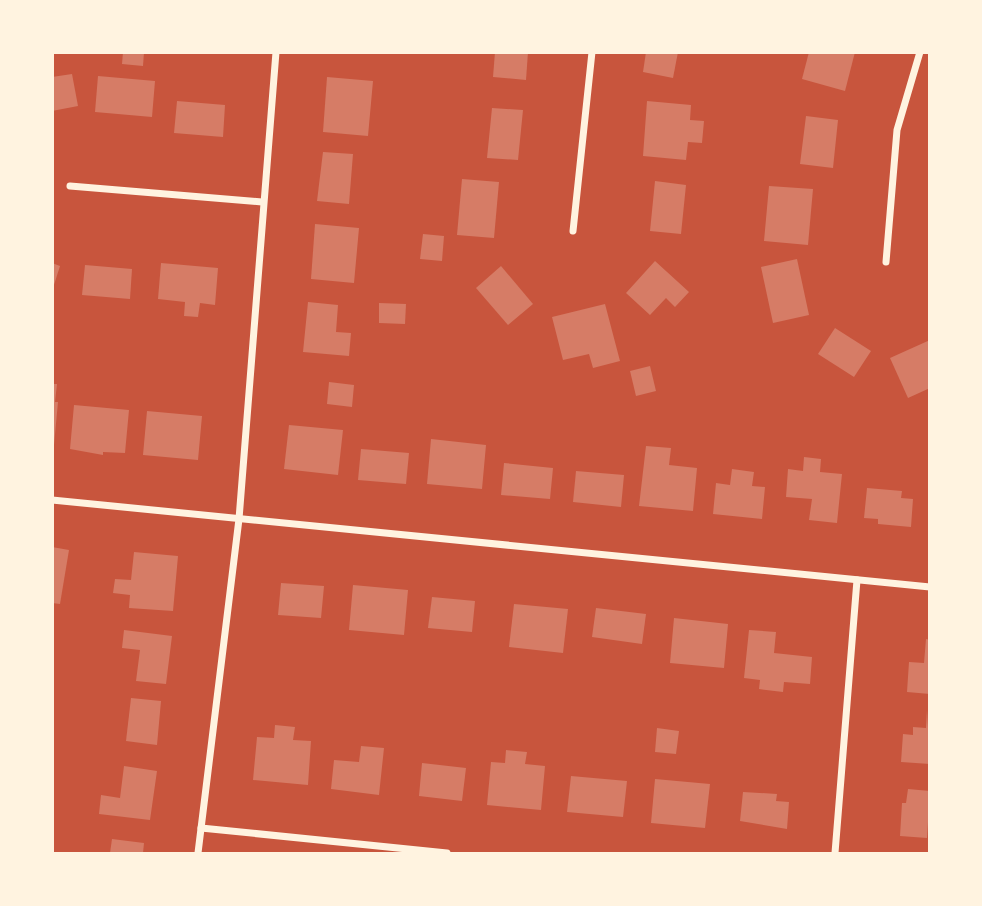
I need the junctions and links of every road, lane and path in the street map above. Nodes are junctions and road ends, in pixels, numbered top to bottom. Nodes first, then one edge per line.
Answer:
1 (276, 52) edge
2 (592, 52) edge
3 (920, 52) edge
4 (70, 187) dead end
5 (262, 202) junction
6 (573, 231) dead end
7 (886, 262) dead end
8 (52, 500) edge
9 (239, 519) junction
10 (857, 580) junction
11 (929, 587) edge
12 (201, 828) junction
13 (198, 853) edge
14 (447, 853) edge
15 (835, 853) edge

1 - 5 street
2 - 6 street
3 - 7 street
4 - 5 street
5 - 9 street
8 - 9 street
9 - 10 street
9 - 12 street
10 - 11 street
10 - 15 street
12 - 13 street
12 - 14 street

